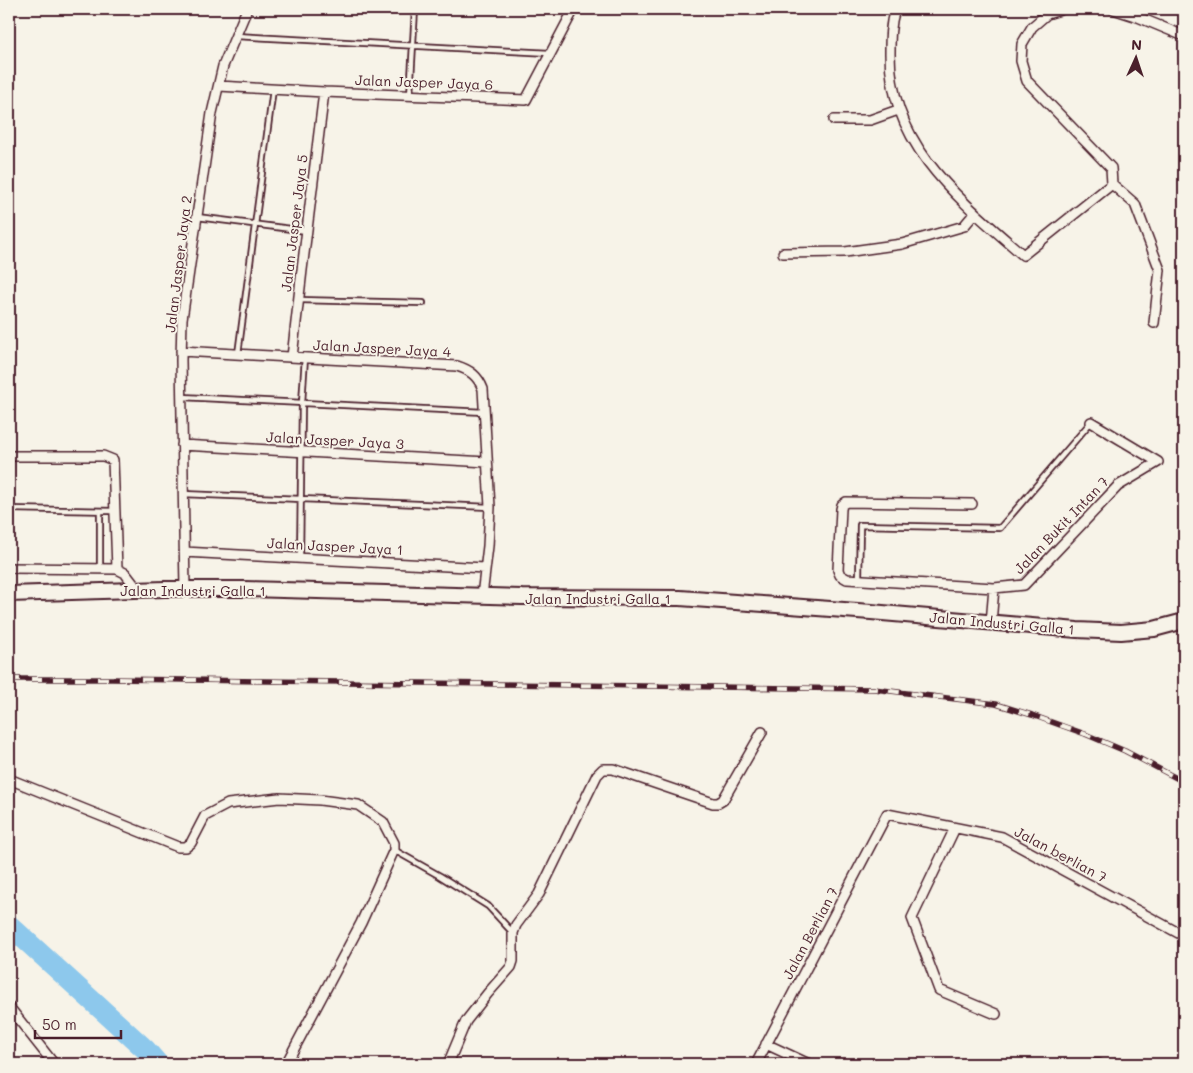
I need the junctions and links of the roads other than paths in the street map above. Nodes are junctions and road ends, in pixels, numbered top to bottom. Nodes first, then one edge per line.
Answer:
1 (247, 9) edge
2 (415, 9) edge
3 (574, 9) edge
4 (895, 9) edge
5 (1063, 9) edge
6 (1113, 9) edge
7 (236, 36) junction
8 (1184, 36) edge
9 (412, 46) junction
10 (550, 54) junction
11 (218, 86) junction
12 (273, 89) junction
13 (324, 92) junction
14 (410, 96) junction
15 (898, 110) junction
16 (834, 120) dead end
17 (1112, 184) junction
18 (975, 213) junction
19 (197, 217) junction
20 (254, 224) junction
21 (307, 231) junction
22 (782, 254) dead end
23 (299, 300) junction
24 (423, 302) dead end
25 (1154, 323) dead end
26 (181, 351) junction
27 (238, 354) junction
28 (292, 357) junction
29 (305, 357) junction
30 (182, 397) junction
31 (302, 403) junction
32 (484, 412) junction
33 (1090, 422) joint
34 (182, 445) junction
35 (302, 452) junction
36 (9, 456) edge
37 (487, 462) junction
38 (183, 494) junction
39 (301, 499) junction
40 (972, 504) dead end
41 (490, 507) junction
42 (9, 509) edge
43 (100, 511) junction
44 (115, 511) junction
45 (184, 552) junction
46 (300, 558) junction
47 (9, 568) edge
48 (100, 568) junction
49 (486, 568) junction
50 (117, 569) junction
51 (858, 580) junction
52 (994, 588) junction
53 (184, 589) junction
54 (138, 590) junction
55 (9, 594) edge
56 (482, 596) junction
57 (1184, 621) edge
58 (991, 622) junction
59 (762, 732) dead end
60 (9, 778) edge
61 (887, 814) joint
62 (956, 828) junction
63 (394, 850) junction
64 (513, 933) junction
65 (1184, 936) edge
66 (9, 1007) edge
67 (996, 1014) dead end
68 (766, 1044) junction
69 (54, 1064) edge
70 (286, 1064) edge
71 (448, 1064) edge
72 (756, 1064) edge
73 (809, 1064) edge
74 (1093, 1064) edge
75 (1099, 1064) edge

1 - 7 street, Jalan Jasper Jaya 2
2 - 9 lane
3 - 10 street, Jalan Jasper Jaya 6
4 - 15 street
5 - 17 street
6 - 8 street
7 - 9 lane
7 - 11 street, Jalan Jasper Jaya 2
9 - 10 lane
9 - 14 lane
10 - 14 street, Jalan Jasper Jaya 6
11 - 12 street, Jalan Jasper Jaya 6
11 - 19 street, Jalan Jasper Jaya 2
12 - 13 street, Jalan Jasper Jaya 6
12 - 20 lane
13 - 14 street, Jalan Jasper Jaya 6
13 - 21 street, Jalan Jasper Jaya 5
15 - 16 street
15 - 18 street
17 - 18 street
17 - 25 street
18 - 22 street
19 - 20 lane
19 - 26 street, Jalan Jasper Jaya 2
20 - 21 lane
20 - 27 lane
21 - 23 street, Jalan Jasper Jaya 5
23 - 24 lane
23 - 28 street, Jalan Jasper Jaya 5
26 - 27 street, Jalan Jasper Jaya 4
26 - 30 street, Jalan Jasper Jaya 2
27 - 28 street, Jalan Jasper Jaya 4
28 - 29 street, Jalan Jasper Jaya 4
29 - 31 lane
29 - 32 street, Jalan Jasper Jaya 4
30 - 31 lane
30 - 34 street, Jalan Jasper Jaya 2
31 - 32 lane
31 - 35 lane
32 - 37 street, Jalan Jasper Jaya 4
33 - 51 lane
33 - 52 street, Jalan Bukit Intan 7
34 - 35 street, Jalan Jasper Jaya 3
34 - 38 street, Jalan Jasper Jaya 2
35 - 37 street, Jalan Jasper Jaya 3
35 - 39 lane
36 - 44 street
37 - 41 street, Jalan Jasper Jaya 4
38 - 39 lane
38 - 45 street, Jalan Jasper Jaya 2
39 - 41 lane
39 - 46 lane
40 - 51 street, Jalan Bukit Intan 7
41 - 49 street, Jalan Jasper Jaya 4
42 - 43 lane
43 - 44 lane
43 - 48 lane
44 - 50 street
45 - 46 street, Jalan Jasper Jaya 1
45 - 53 street, Jalan Jasper Jaya 2
46 - 49 street, Jalan Jasper Jaya 1
47 - 48 street
48 - 50 street
49 - 56 street, Jalan Jasper Jaya 4
50 - 54 street
51 - 52 street, Jalan Bukit Intan 7
52 - 58 street
53 - 54 main road, Jalan Industri Galla 1
53 - 56 main road, Jalan Industri Galla 1
54 - 55 main road, Jalan Industri Galla 1
56 - 58 main road, Jalan Industri Galla 1
57 - 58 main road, Jalan Industri Galla 1
59 - 64 street
60 - 63 street
61 - 62 street, Jalan berlian 7
61 - 68 street, Jalan Berlian 7
62 - 65 street, Jalan berlian 7
62 - 67 street
63 - 64 lane
63 - 70 street
64 - 71 street
66 - 69 street
68 - 72 street, Jalan Berlian 7
68 - 73 street
74 - 75 street

